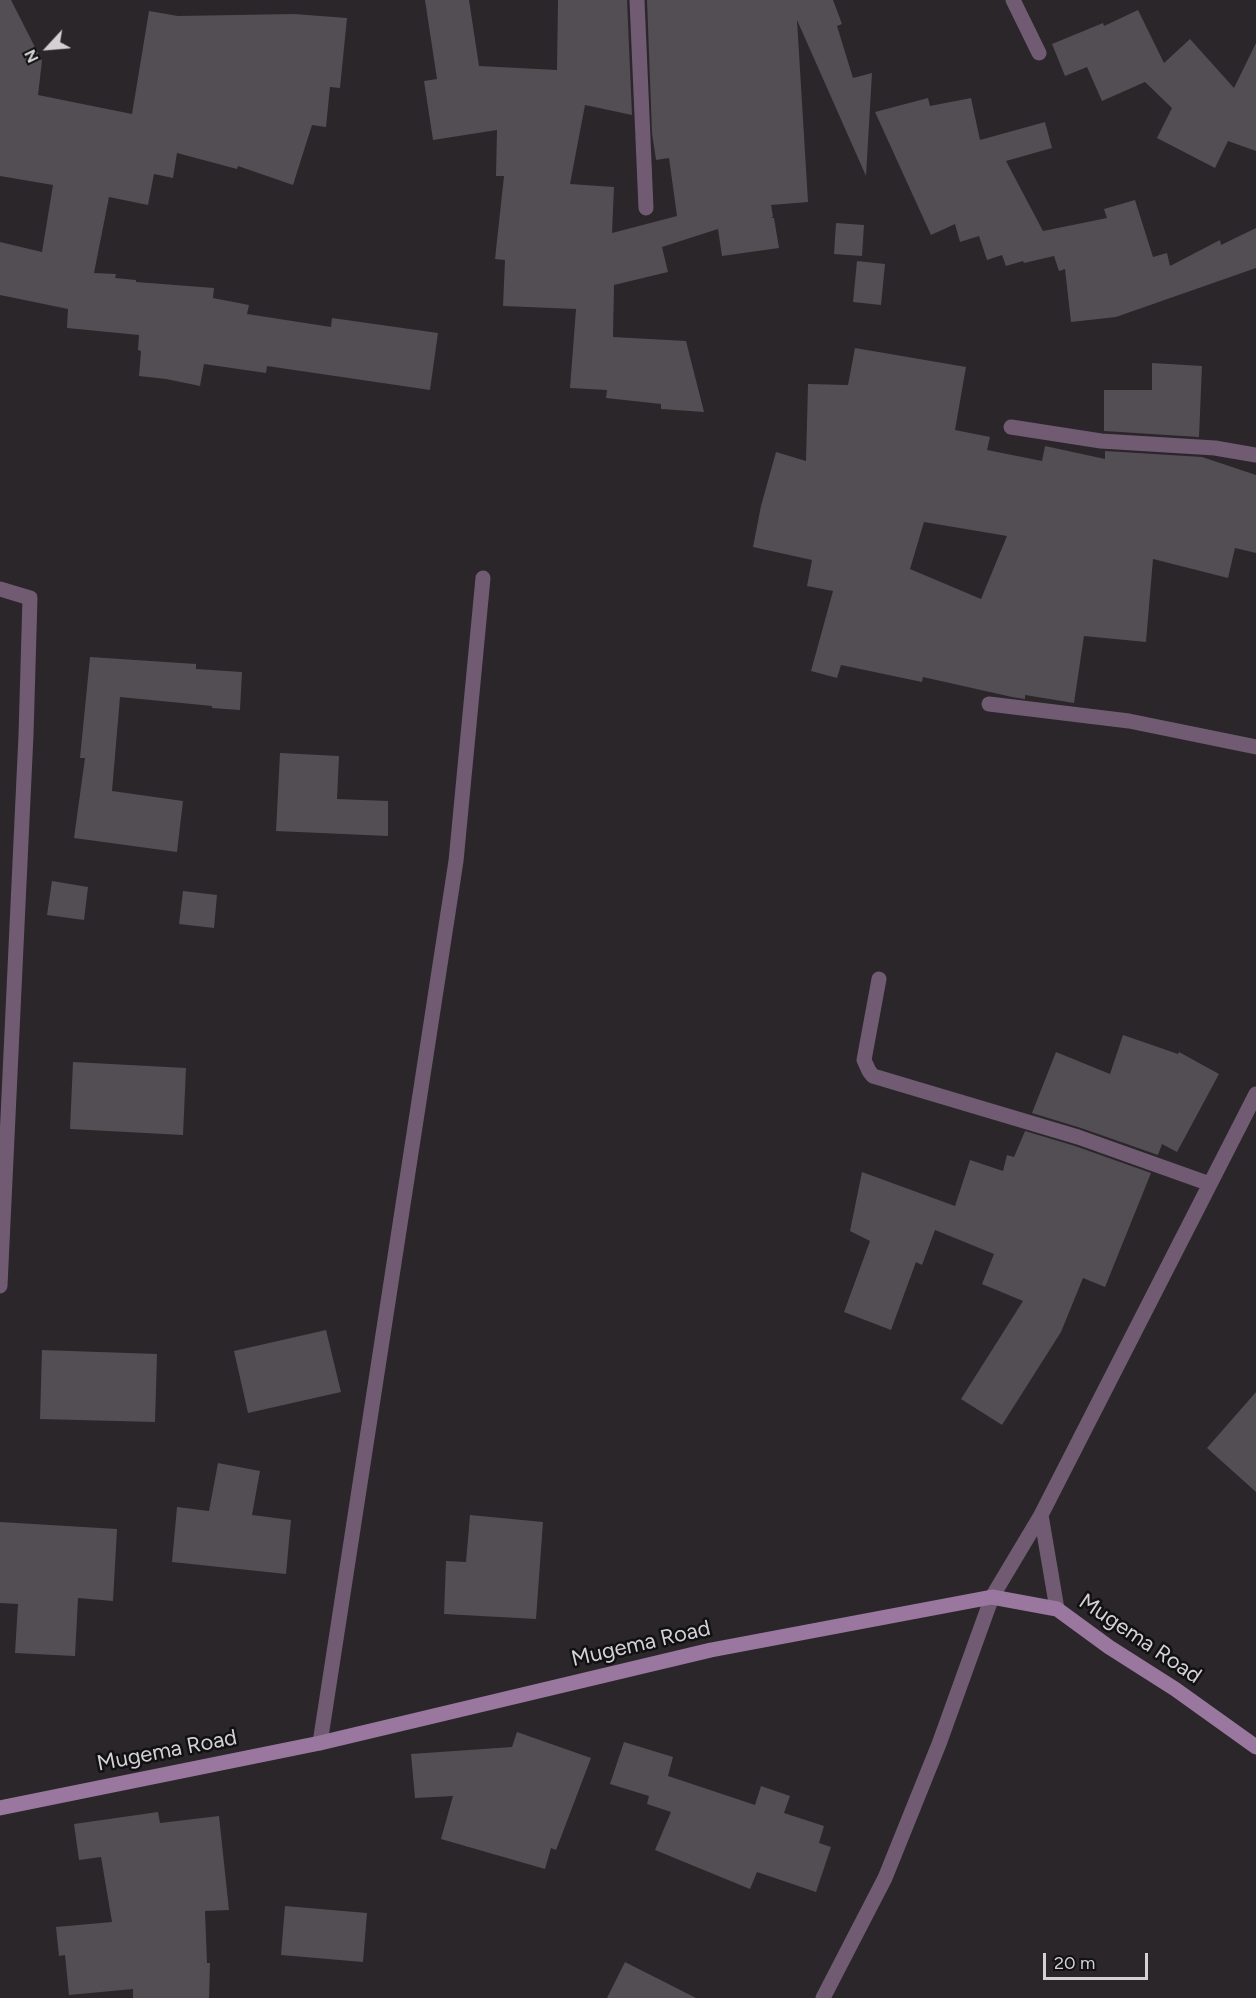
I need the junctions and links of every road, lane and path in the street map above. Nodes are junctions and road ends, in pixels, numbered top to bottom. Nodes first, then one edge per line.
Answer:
1 (637, 0) edge
2 (1013, 0) edge
3 (1039, 53) dead end
4 (646, 208) dead end
5 (1011, 427) dead end
6 (1256, 455) edge
7 (483, 578) dead end
8 (0, 590) edge
9 (989, 704) dead end
10 (1256, 747) edge
11 (879, 979) dead end
12 (1256, 1095) edge
13 (3, 1146) edge
14 (1210, 1184) junction
15 (0, 1286) edge
16 (1041, 1515) junction
17 (992, 1597) junction
18 (1057, 1610) junction
19 (320, 1743) junction
20 (1256, 1748) edge
21 (0, 1808) edge
22 (823, 1998) edge

1 - 4 street
2 - 3 street
5 - 6 street
7 - 19 street
8 - 13 street
9 - 10 street
11 - 14 street
12 - 14 street
13 - 15 street
14 - 16 street
16 - 17 street
16 - 18 street
17 - 18 street, Mugema Road
17 - 19 street, Mugema Road
17 - 22 street
18 - 20 street, Mugema Road
19 - 21 street, Mugema Road

